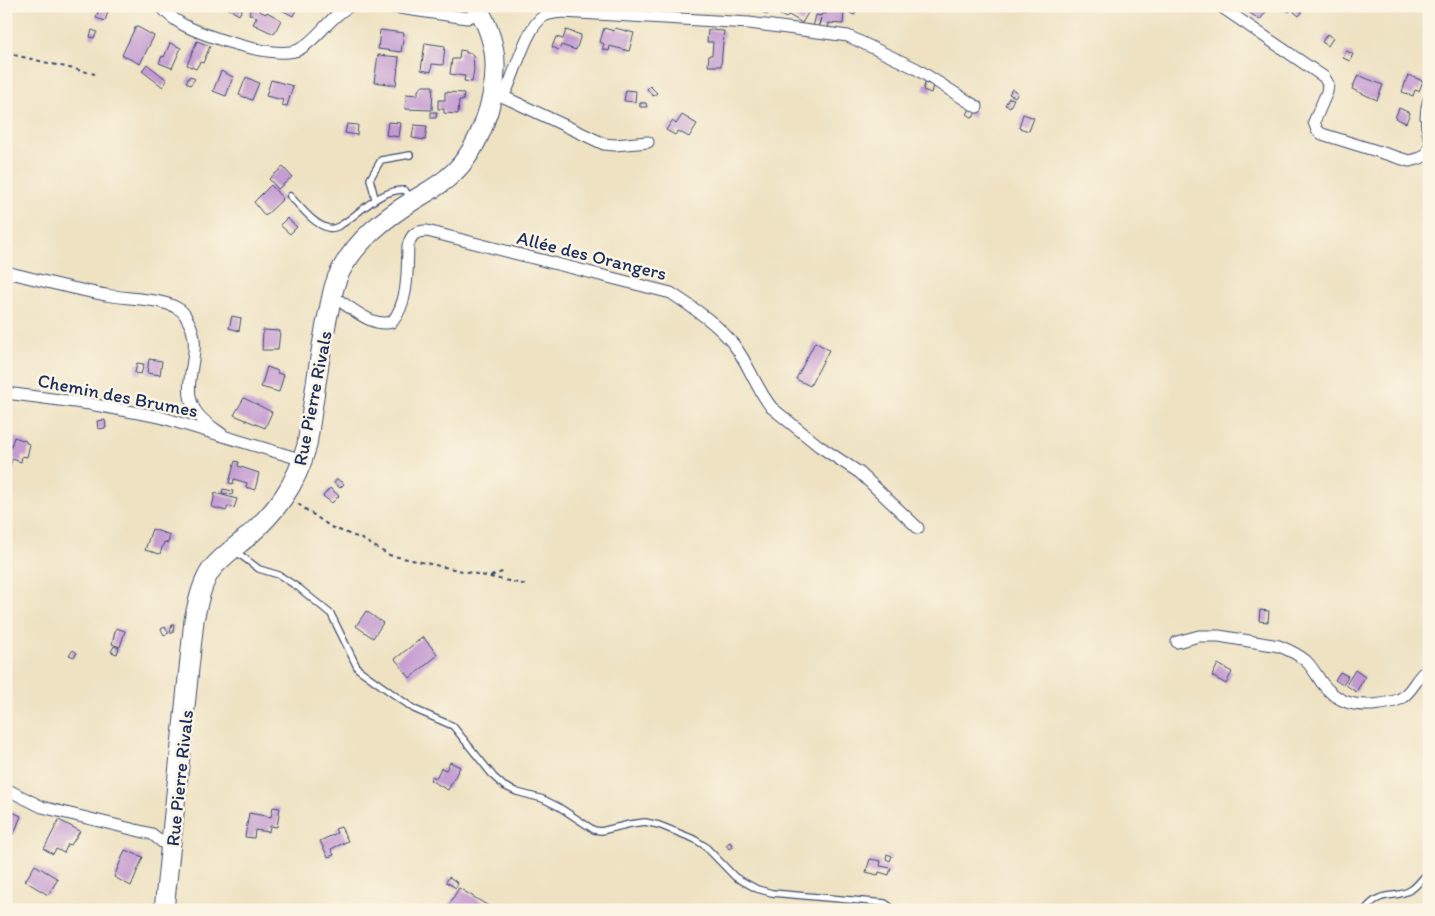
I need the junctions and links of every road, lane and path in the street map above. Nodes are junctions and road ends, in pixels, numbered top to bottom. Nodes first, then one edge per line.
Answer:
1 (161, 6) edge
2 (350, 6) edge
3 (386, 6) edge
4 (1220, 6) edge
5 (479, 9) edge
6 (6, 53) edge
7 (95, 74) dead end
8 (497, 98) junction
9 (1429, 99) edge
10 (977, 107) dead end
11 (1429, 136) edge
12 (648, 142) dead end
13 (1429, 147) edge
14 (410, 154) dead end
15 (290, 196) dead end
16 (375, 198) junction
17 (412, 201) junction
18 (6, 272) edge
19 (332, 296) junction
20 (6, 393) edge
21 (224, 435) junction
22 (303, 460) junction
23 (286, 496) junction
24 (918, 528) dead end
25 (233, 549) junction
26 (506, 571) dead end
27 (492, 576) junction
28 (527, 585) dead end
29 (1177, 642) dead end
30 (1429, 668) edge
31 (6, 789) edge
32 (172, 850) junction
33 (1429, 872) edge
34 (164, 910) edge
35 (895, 910) edge
36 (1365, 910) edge

1 - 2 street
3 - 5 street
4 - 13 street
5 - 8 main road, Rue Pierre Rivals
6 - 7 path
8 - 10 street
8 - 12 street
8 - 17 main road, Rue Pierre Rivals
9 - 11 street
14 - 16 lane
15 - 16 lane
16 - 17 lane
17 - 19 main road, Rue Pierre Rivals
18 - 21 street, Chemin des Brumes
19 - 22 main road, Rue Pierre Rivals
19 - 24 street, Allée des Orangers
20 - 21 street, Chemin des Brumes
21 - 22 street, Chemin des Brumes
22 - 23 main road, Rue Pierre Rivals
23 - 25 main road, Rue Pierre Rivals
23 - 27 path
25 - 32 main road, Rue Pierre Rivals
25 - 35 lane
26 - 27 path
27 - 28 path
29 - 30 street
31 - 32 street
32 - 34 main road, Rue Pierre Rivals
33 - 36 lane

